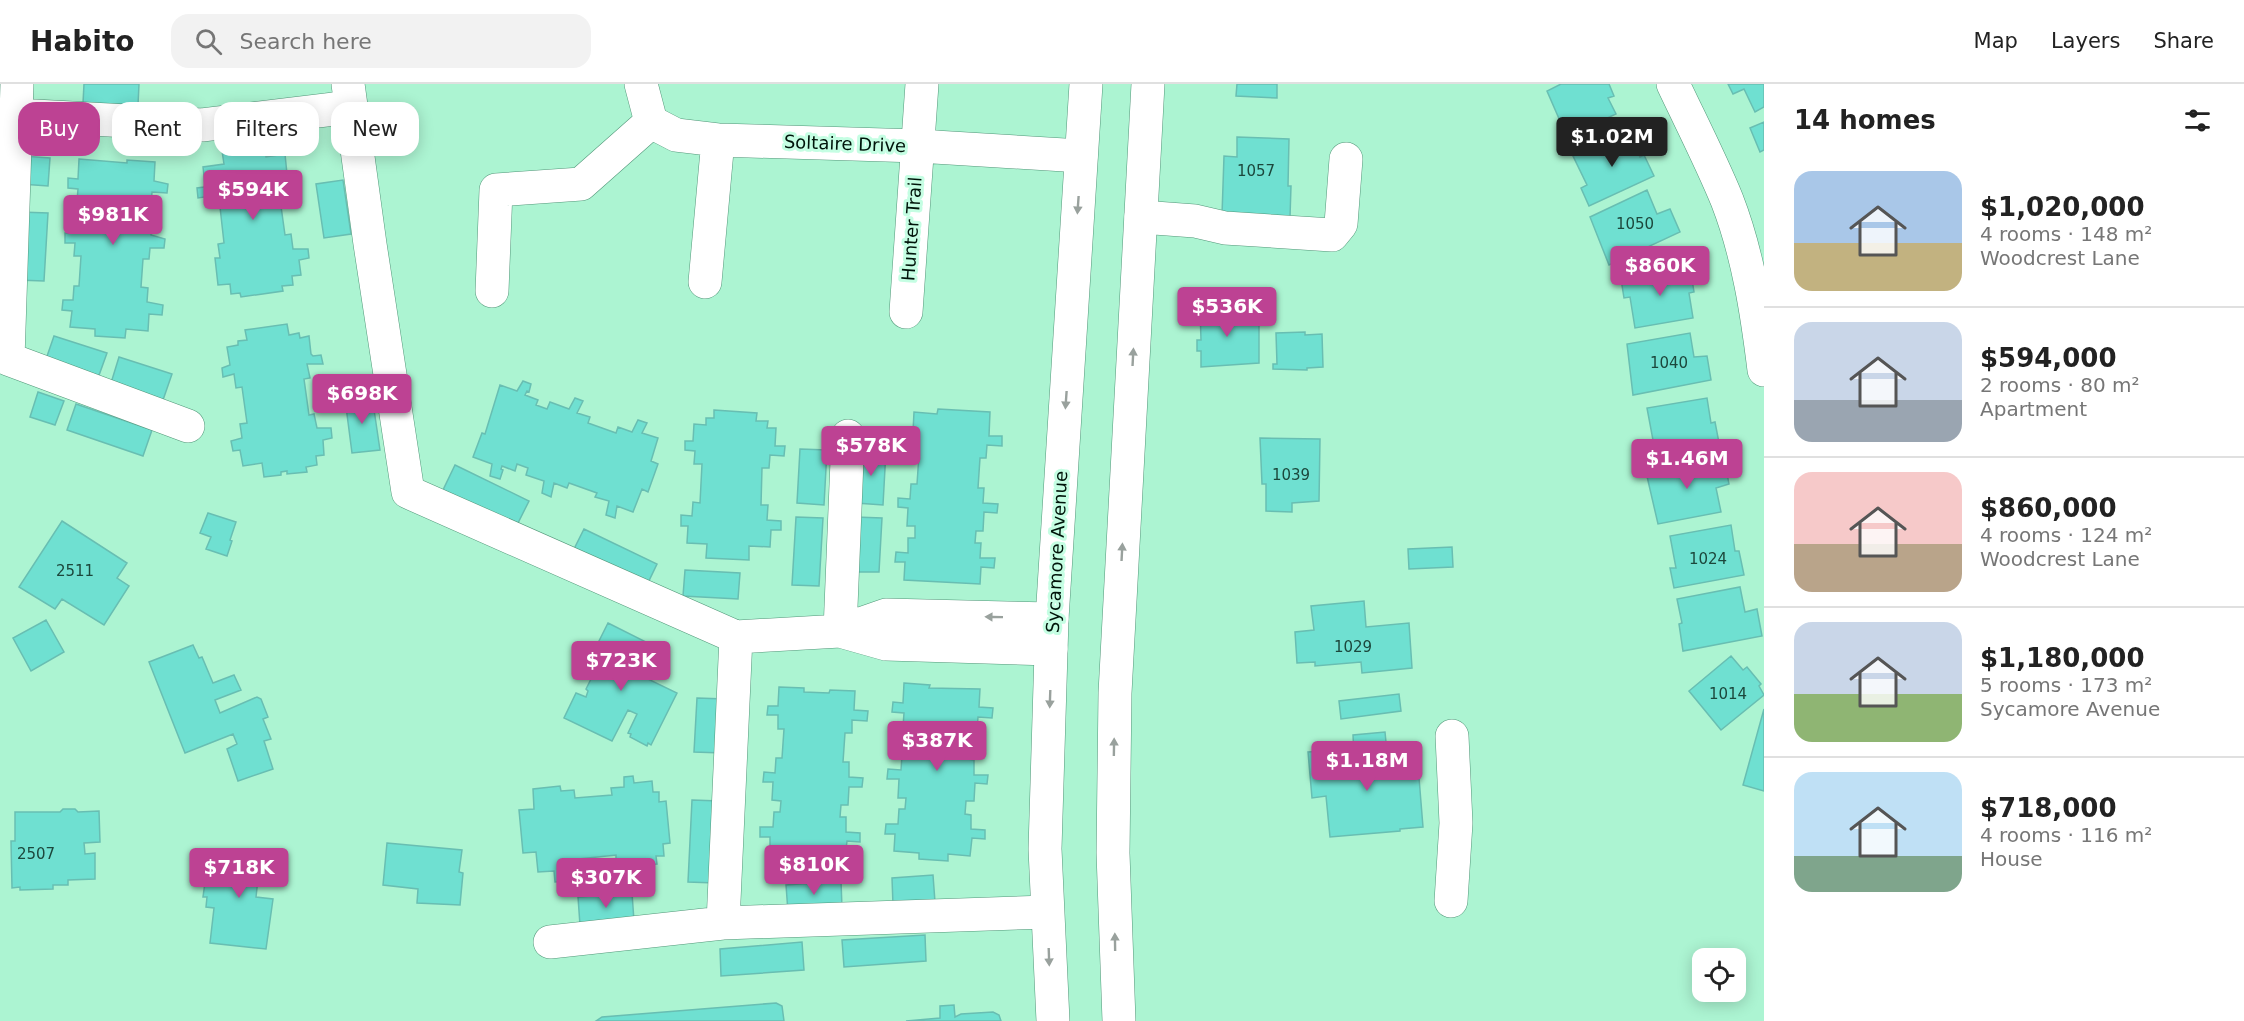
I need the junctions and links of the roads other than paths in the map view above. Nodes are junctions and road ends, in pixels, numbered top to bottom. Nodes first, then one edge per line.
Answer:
1 (641, 84) edge
2 (922, 84) edge
3 (1086, 84) edge
4 (1148, 84) edge
5 (1672, 84) edge
6 (350, 95) edge
7 (17, 100) edge
8 (651, 122) junction
9 (718, 140) junction
10 (918, 146) junction
11 (1082, 156) junction
12 (1346, 159) dead end
13 (1141, 216) junction
14 (705, 282) dead end
15 (492, 291) dead end
16 (906, 312) dead end
17 (1764, 370) edge
18 (188, 426) dead end
19 (848, 436) dead end
20 (840, 631) junction
21 (1052, 634) junction
22 (736, 638) junction
23 (1452, 736) dead end
24 (1451, 901) dead end
25 (1047, 912) junction
26 (723, 923) junction
27 (550, 942) dead end
28 (1053, 1021) edge
29 (1119, 1021) edge

1 - 8 street
2 - 10 street, Hunter Trail
3 - 11 street, Sycamore Avenue
4 - 13 street
5 - 17 street
6 - 7 street
6 - 22 street
7 - 18 street
8 - 9 street, Soltaire Drive
8 - 15 street
9 - 10 street, Soltaire Drive
9 - 14 street
10 - 11 street, Soltaire Drive
10 - 16 street, Hunter Trail
11 -> 21 street, Sycamore Avenue
12 - 13 street
29 -> 13 street
19 - 20 street
20 - 21 street
20 - 22 street
21 -> 25 street, Sycamore Avenue
22 - 26 street
23 - 24 street
25 - 26 street
25 -> 28 street, Sycamore Avenue
26 - 27 street

